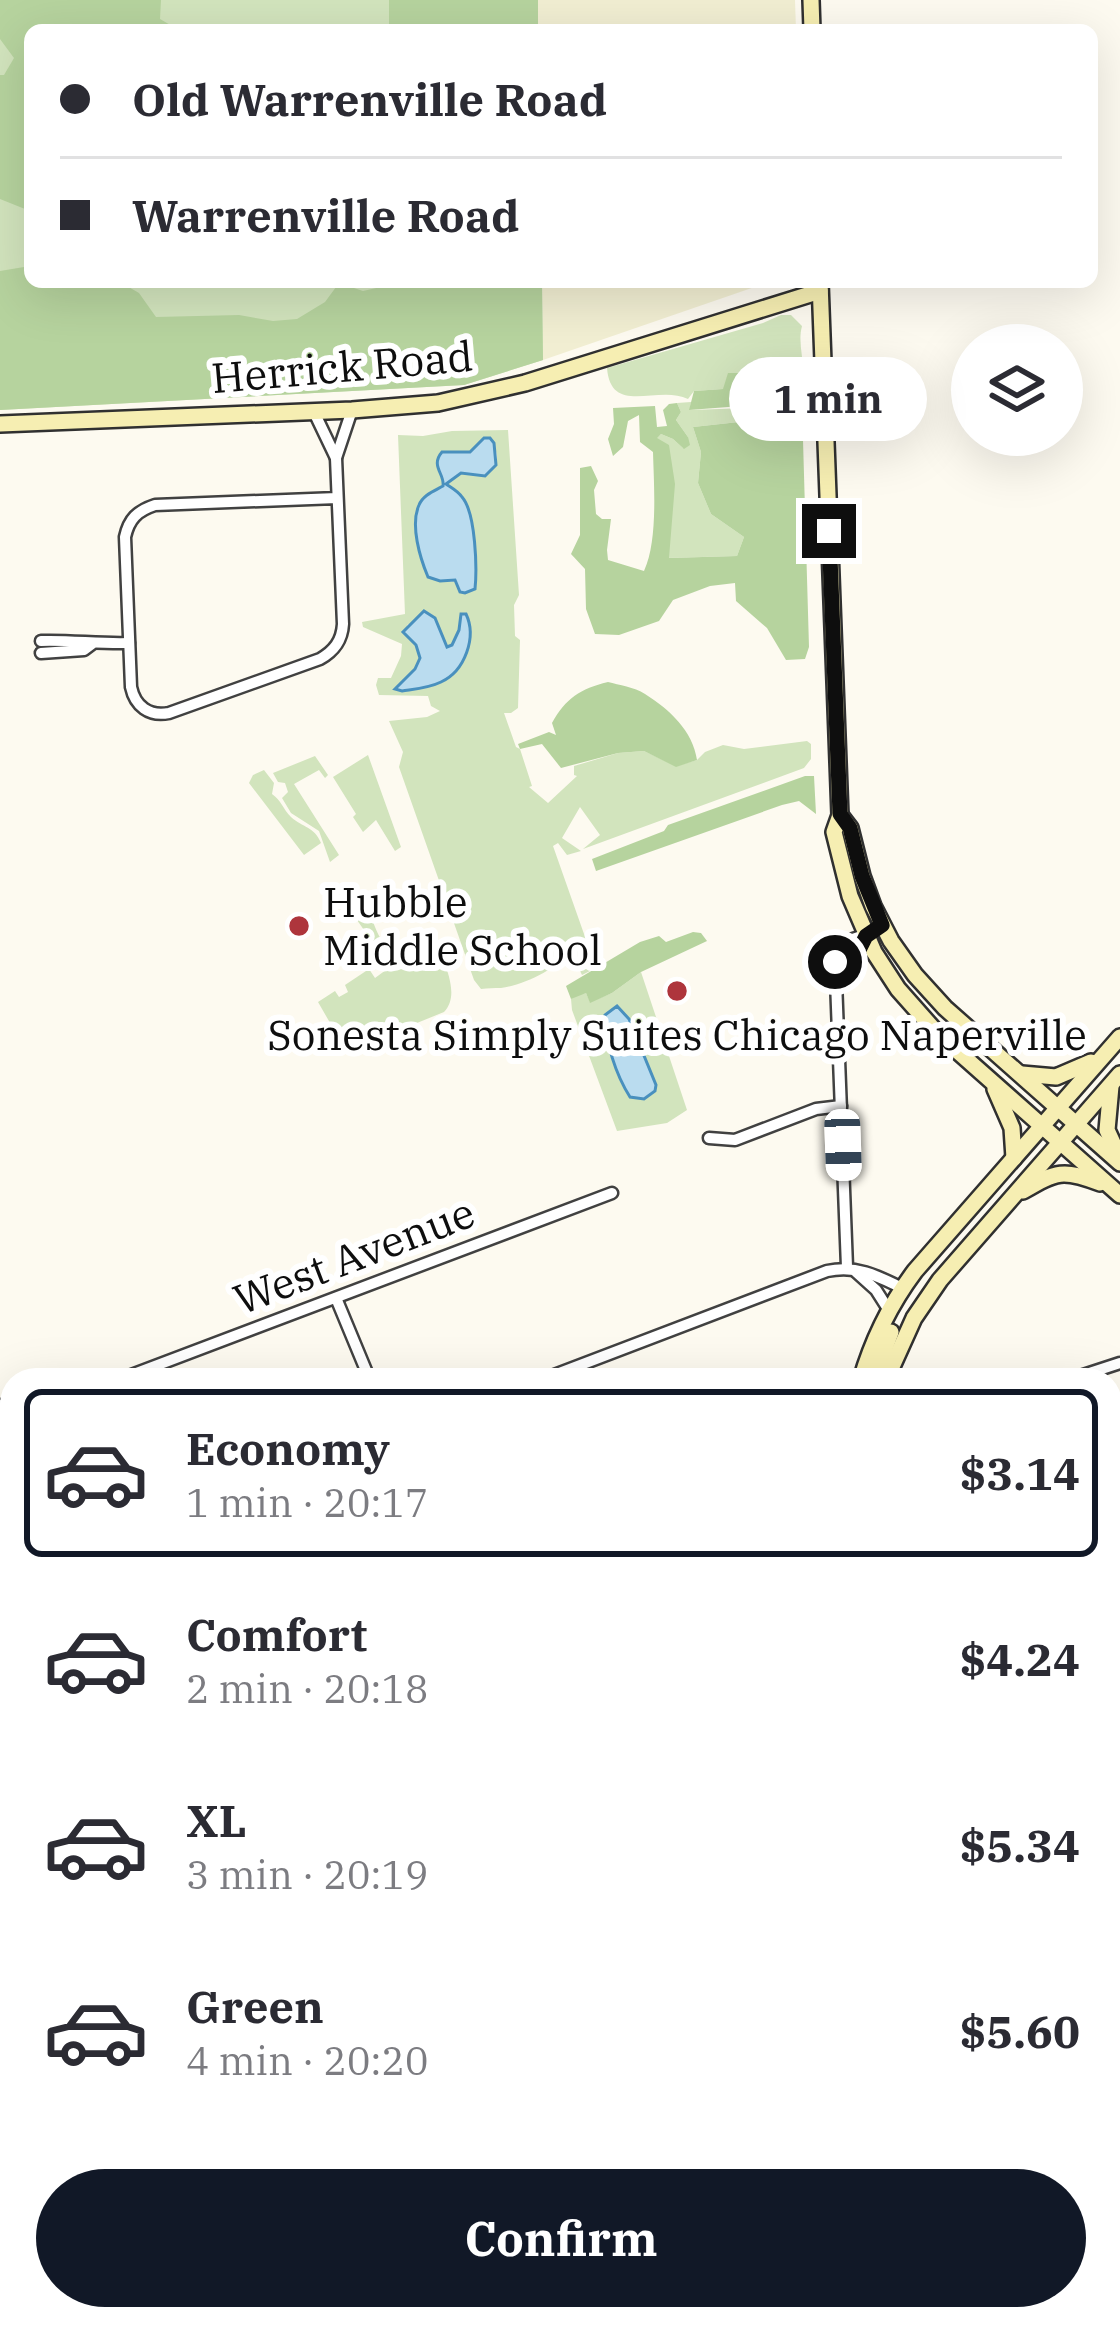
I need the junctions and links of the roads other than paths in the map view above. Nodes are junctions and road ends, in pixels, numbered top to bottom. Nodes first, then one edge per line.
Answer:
1 (814, 288) edge
2 (820, 288) edge
3 (352, 410) junction
4 (314, 412) junction
5 (0, 424) edge
6 (336, 458) junction
7 (337, 498) junction
8 (129, 643) junction
9 (41, 647) dead end
10 (840, 814) junction
11 (882, 925) junction
12 (866, 936) junction
13 (1120, 1037) edge
14 (1104, 1055) junction
15 (1019, 1073) junction
16 (1116, 1079) edge
17 (991, 1082) junction
18 (841, 1106) junction
19 (1058, 1108) junction
20 (1076, 1124) junction
21 (1042, 1126) junction
22 (709, 1138) dead end
23 (1060, 1142) junction
24 (1014, 1158) junction
25 (1120, 1160) edge
26 (1115, 1191) edge
27 (612, 1193) dead end
28 (1010, 1199) junction
29 (850, 1268) junction
30 (902, 1288) junction
31 (336, 1298) junction
32 (890, 1312) junction
33 (150, 1368) edge
34 (365, 1368) edge
35 (572, 1368) edge
36 (865, 1368) edge
37 (877, 1368) edge
38 (891, 1368) edge

1 - 3 main road, Herrick Road
2 - 10 main road
3 - 4 main road, Herrick Road
3 - 6 street
4 - 5 main road, Herrick Road
4 - 6 street
6 - 7 street
7 - 8 street
7 - 8 street
8 - 9 street
10 - 11 main road
10 - 12 main road
11 - 12 street
11 - 15 main road
12 - 17 main road
12 - 18 street
13 - 14 main road
14 - 15 main road
14 - 19 main road
15 - 19 main road
16 - 20 main road
16 - 25 main road
17 - 21 main road
17 - 24 main road
18 - 22 street
18 - 29 street
19 - 20 main road
19 - 21 main road
20 - 23 main road
20 - 25 main road
21 - 23 main road
21 - 24 main road
23 - 26 main road
23 - 28 main road
24 - 30 main road
26 - 28 main road
27 - 31 street, West Avenue
28 - 38 main road
29 - 30 street
29 - 32 street
29 - 35 street
30 - 32 main road
30 - 37 main road
31 - 33 street, West Avenue
31 - 34 street
32 - 36 main road

